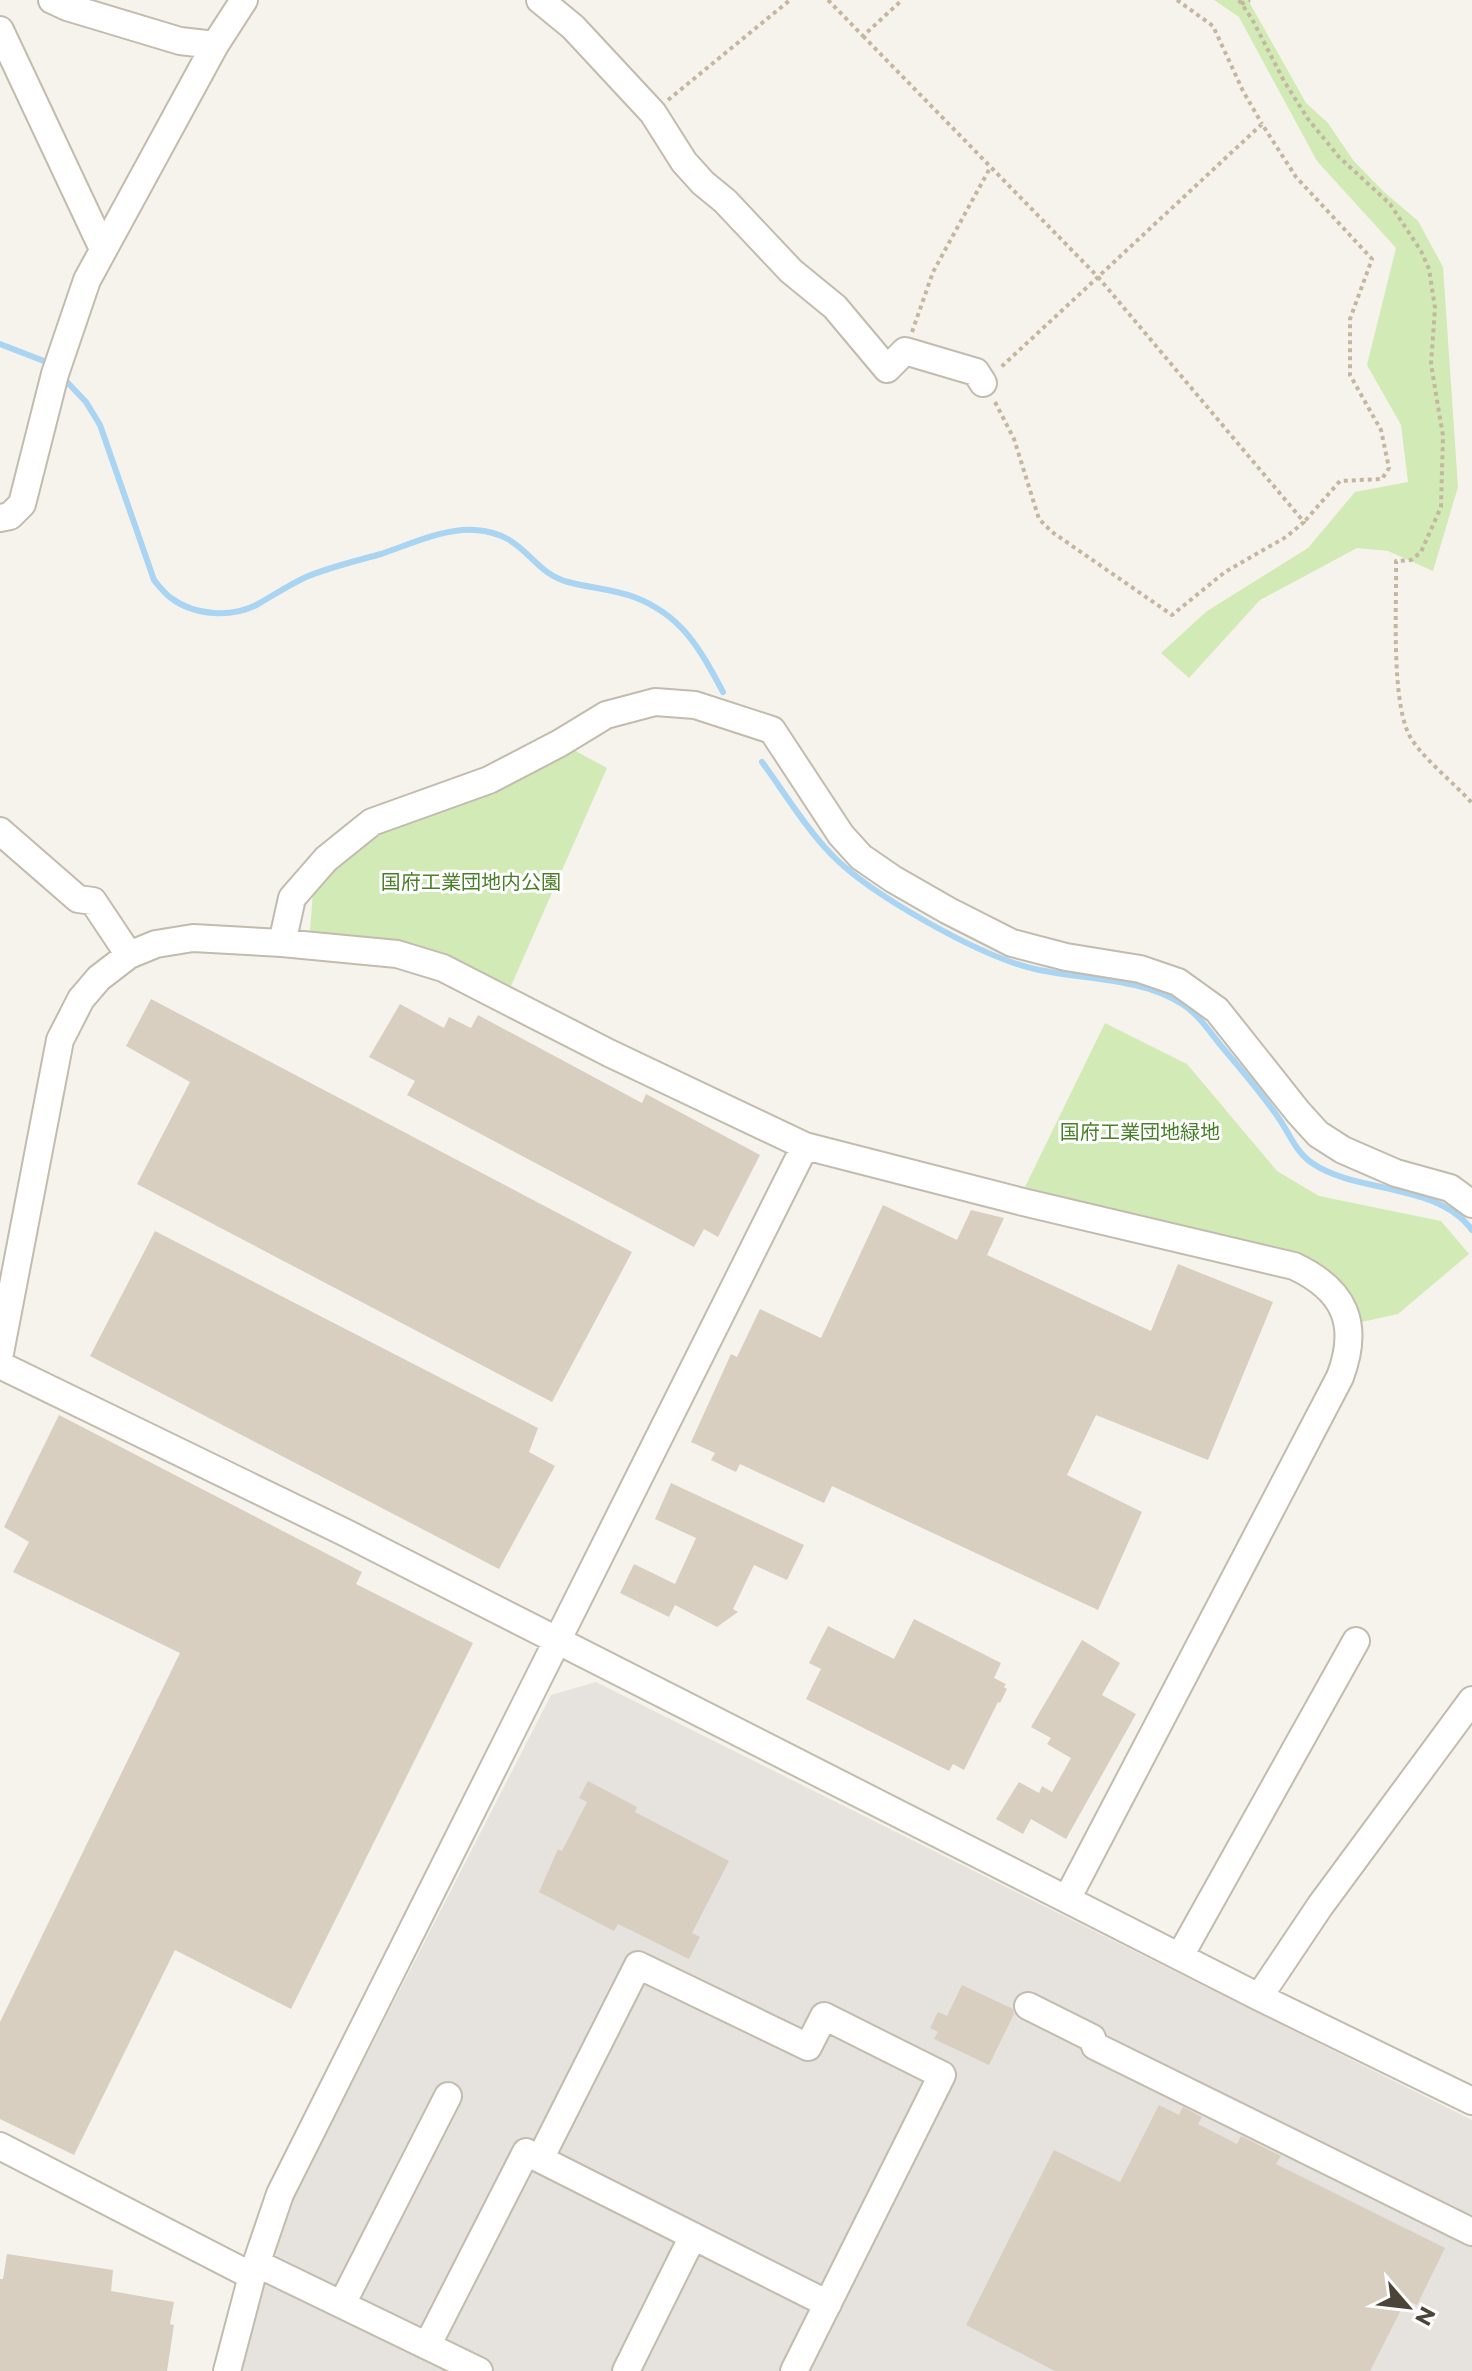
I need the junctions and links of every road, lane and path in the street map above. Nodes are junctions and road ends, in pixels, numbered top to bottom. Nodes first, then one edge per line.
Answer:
1 (52, 0) edge
2 (244, 0) edge
3 (790, 0) edge
4 (828, 0) edge
5 (902, 0) edge
6 (1177, 0) edge
7 (1250, 0) edge
8 (1240, 2) edge
9 (556, 5) edge
10 (0, 30) edge
11 (863, 36) junction
12 (215, 45) junction
13 (653, 113) junction
14 (1262, 124) junction
15 (990, 168) junction
16 (103, 249) junction
17 (1098, 277) junction
18 (905, 351) junction
19 (983, 383) junction
20 (0, 518) edge
21 (1304, 522) junction
22 (1472, 803) edge
23 (0, 831) edge
24 (282, 943) junction
25 (124, 947) junction
26 (805, 1146) junction
27 (1472, 1204) edge
28 (9, 1260) edge
29 (0, 1353) edge
30 (0, 1365) edge
31 (1356, 1641) dead end
32 (558, 1642) junction
33 (1472, 1700) edge
34 (1067, 1899) junction
35 (1180, 1956) junction
36 (1259, 1997) junction
37 (1028, 2006) dead end
38 (448, 2096) dead end
39 (1472, 2101) edge
40 (0, 2146) edge
41 (540, 2159) junction
42 (1472, 2232) edge
43 (693, 2236) junction
44 (254, 2269) junction
45 (342, 2304) junction
46 (828, 2304) junction
47 (427, 2346) junction
48 (227, 2371) edge
49 (479, 2371) edge
50 (626, 2371) edge
51 (794, 2371) edge

1 - 12 street
2 - 12 street
3 - 13 path
4 - 11 path
5 - 11 path
6 - 14 path
7 - 8 path
8 - 22 path
9 - 13 street
10 - 16 street
11 - 15 path
12 - 16 street
13 - 18 street
14 - 17 path
14 - 21 path
15 - 17 path
15 - 18 path
16 - 20 street
17 - 19 path
17 - 21 path
18 - 19 street
19 - 21 path
23 - 25 street
24 - 25 street
24 - 26 street
24 - 27 street
25 - 28 street
26 - 32 street
26 - 34 street
28 - 29 street
30 - 32 street
31 - 35 street
32 - 34 street
32 - 44 street
33 - 36 street
34 - 35 street
35 - 36 street
36 - 39 street
37 - 42 street
38 - 45 street
40 - 44 street
41 - 43 street
41 - 46 street
41 - 47 street
43 - 46 street
43 - 50 street
44 - 45 street
44 - 48 street
45 - 47 street
46 - 51 street
47 - 49 street

